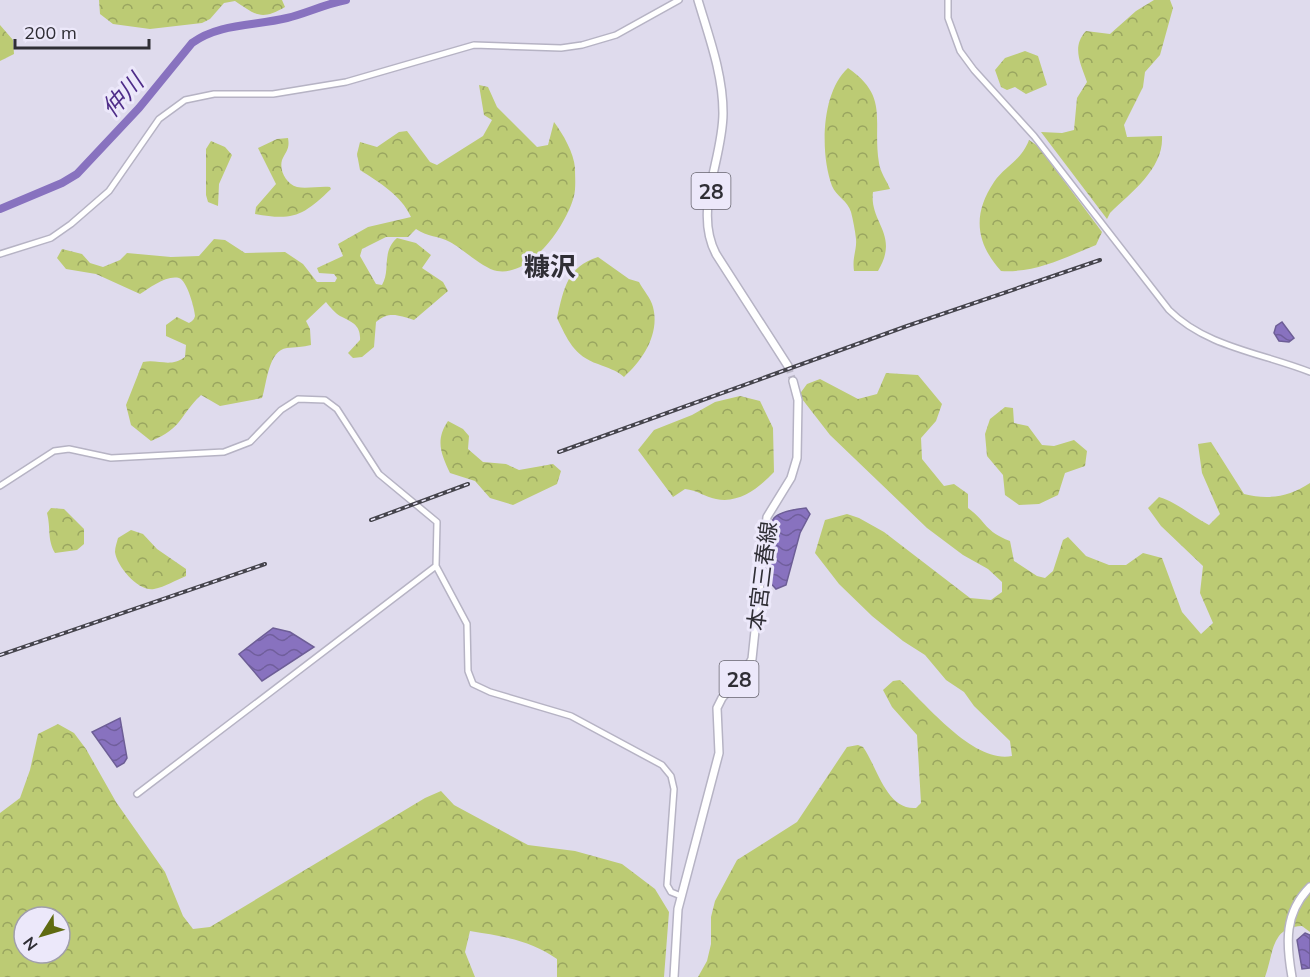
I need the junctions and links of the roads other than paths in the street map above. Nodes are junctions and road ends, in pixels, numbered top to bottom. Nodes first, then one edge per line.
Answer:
1 (679, 0) edge
2 (698, 0) edge
3 (948, 0) edge
4 (0, 254) edge
5 (788, 366) tunnel mouth
6 (1310, 372) edge
7 (793, 381) tunnel mouth
8 (0, 486) edge
9 (436, 566) junction
10 (137, 794) dead end
11 (1310, 887) edge
12 (681, 896) junction
13 (674, 977) edge
14 (1292, 977) edge

1 - 4 street
2 - 5 main road, 28
3 - 6 street
7 - 12 main road, 本宮三春線 / 28
8 - 9 street
9 - 10 street
9 - 12 street
11 - 14 main road
12 - 13 main road, 本宮三春線 / 28

